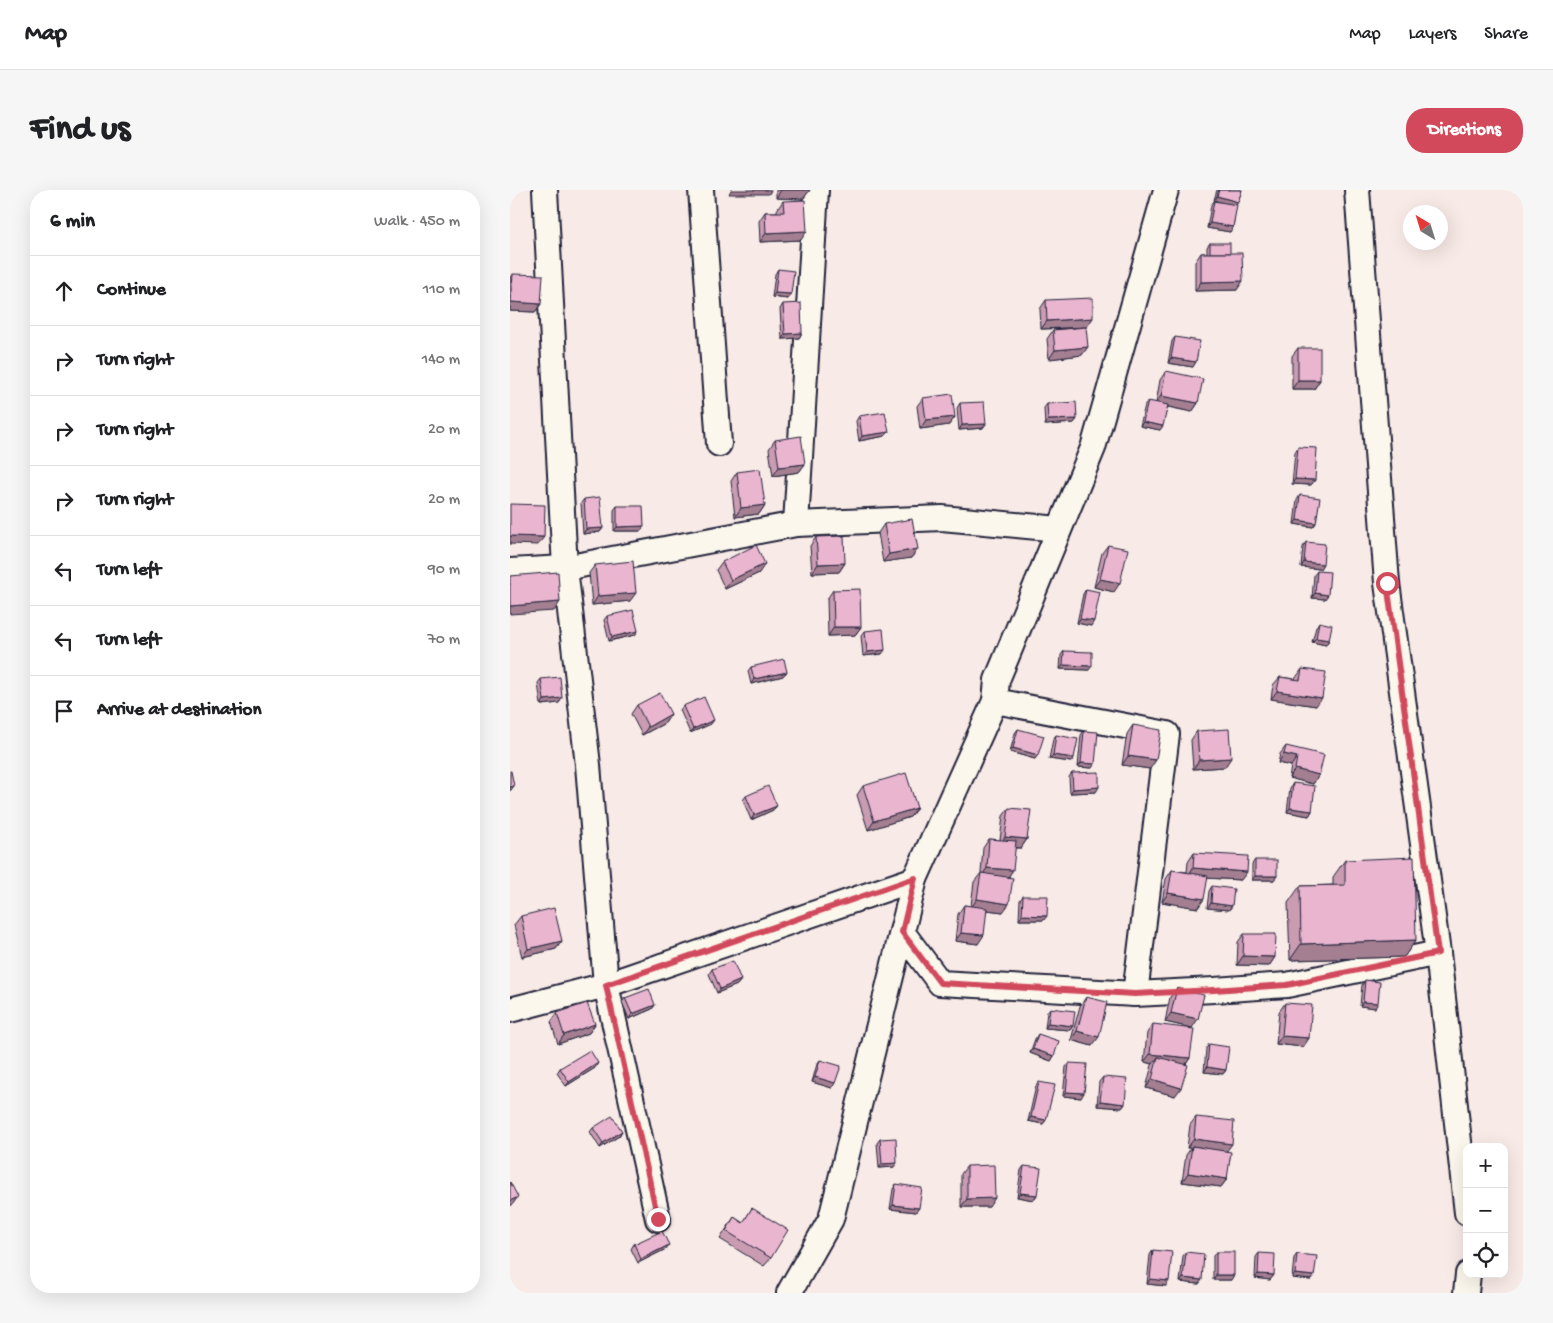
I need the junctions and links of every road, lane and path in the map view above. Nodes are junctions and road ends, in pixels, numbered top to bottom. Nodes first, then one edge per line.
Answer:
1 (545, 190) edge
2 (701, 190) edge
3 (816, 190) edge
4 (1166, 190) edge
5 (1357, 190) edge
6 (719, 444) dead end
7 (796, 524) junction
8 (1060, 529) junction
9 (566, 568) junction
10 (510, 571) edge
11 (995, 701) junction
12 (915, 878) junction
13 (902, 932) junction
14 (1438, 953) junction
15 (606, 985) junction
16 (1135, 994) junction
17 (510, 1010) edge
18 (1464, 1188) edge
19 (658, 1219) dead end
20 (1468, 1278) edge
21 (789, 1293) edge
22 (1466, 1293) edge

1 - 9 street
2 - 6 street
3 - 7 street
4 - 8 street
5 - 14 street
7 - 8 street
7 - 9 street
8 - 11 street
9 - 10 street
9 - 15 street
11 - 12 street
11 - 16 street
12 - 13 street
12 - 15 street
13 - 16 street
13 - 21 street
14 - 16 street
14 - 18 street
15 - 17 street
15 - 19 street
20 - 22 street

